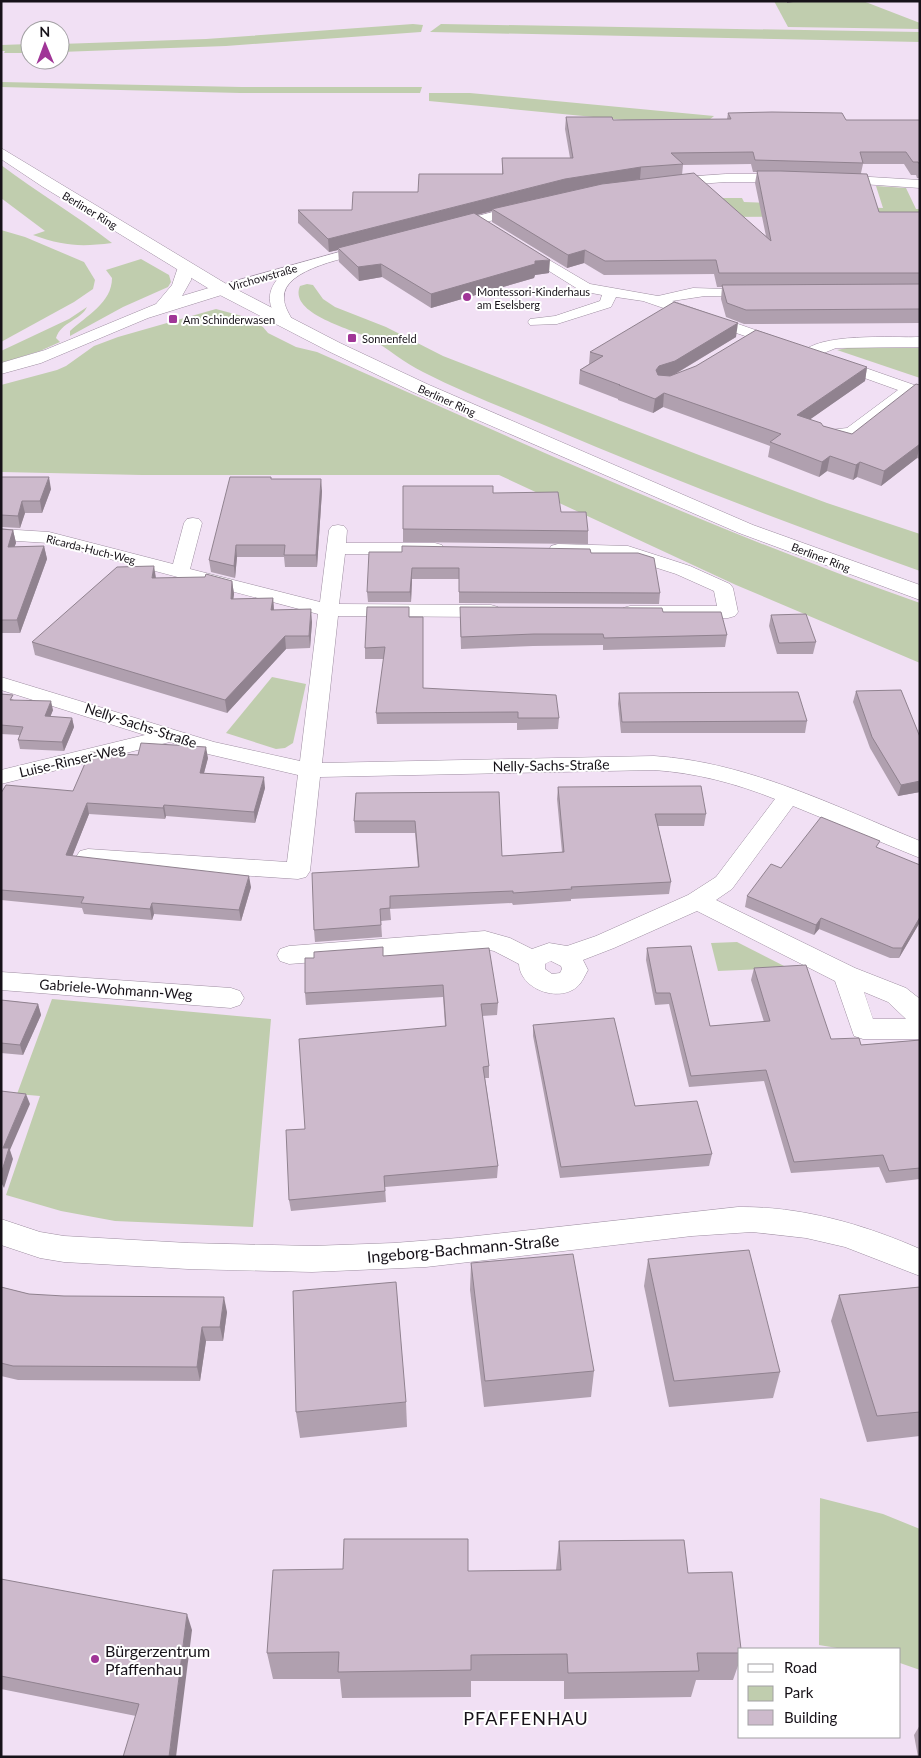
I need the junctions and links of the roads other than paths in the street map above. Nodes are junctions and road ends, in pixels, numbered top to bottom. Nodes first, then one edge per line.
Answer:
1 (1, 152) edge
2 (800, 178) edge
3 (828, 179) edge
4 (657, 183) edge
5 (920, 184) edge
6 (539, 204) edge
7 (476, 220) junction
8 (490, 228) edge
9 (442, 229) edge
10 (511, 241) edge
11 (379, 245) edge
12 (304, 266) junction
13 (185, 267) junction
14 (222, 289) junction
15 (772, 292) edge
16 (610, 293) junction
17 (658, 301) junction
18 (162, 308) junction
19 (535, 322) dead end
20 (286, 323) junction
21 (754, 335) junction
22 (920, 342) edge
23 (737, 345) edge
24 (809, 354) junction
25 (1, 369) edge
26 (915, 391) edge
27 (828, 435) edge
28 (193, 523) dead end
29 (1, 534) edge
30 (450, 549) edge
31 (544, 550) edge
32 (180, 572) junction
33 (920, 594) edge
34 (327, 610) junction
35 (510, 611) edge
36 (612, 612) edge
37 (1, 683) edge
38 (172, 735) junction
39 (310, 770) junction
40 (1, 777) edge
41 (788, 796) junction
42 (920, 850) edge
43 (88, 857) edge
44 (697, 901) junction
45 (289, 955) dead end
46 (846, 975) junction
47 (1, 981) edge
48 (231, 998) dead end
49 (920, 1020) edge
50 (920, 1029) edge
51 (1, 1232) edge
52 (920, 1263) edge

1 - 13 main road, Berliner Ring
2 - 4 street
3 - 5 street
6 - 7 street
7 - 8 street
7 - 9 street
10 - 16 street
11 - 12 street, Virchowstraße
12 - 14 street, Virchowstraße
12 - 20 street, Virchowstraße
13 - 14 main road, Berliner Ring
13 - 18 main road
14 - 18 main road
14 - 20 main road, Berliner Ring
15 - 17 street
16 - 17 street
16 - 19 street
17 - 21 street
18 - 25 main road
20 - 33 main road, Berliner Ring
21 - 23 street
21 - 24 street
22 - 24 street
24 - 26 street
26 - 27 street
28 - 32 street
29 - 32 street, Ricarda-Huch-Weg
30 - 34 street
31 - 36 street
32 - 34 street, Ricarda-Huch-Weg
34 - 35 street, Ricarda-Huch-Weg
34 - 39 street
37 - 38 street, Nelly-Sachs-Straße
38 - 39 street, Nelly-Sachs-Straße
38 - 40 street, Luise-Rinser-Weg
39 - 41 street, Nelly-Sachs-Straße
39 - 43 street
41 - 42 street, Nelly-Sachs-Straße
41 - 44 street
44 - 45 street
44 - 46 street
46 - 49 street
46 - 50 street
47 - 48 street, Gabriele-Wohmann-Weg
51 - 52 street, Ingeborg-Bachmann-Straße

